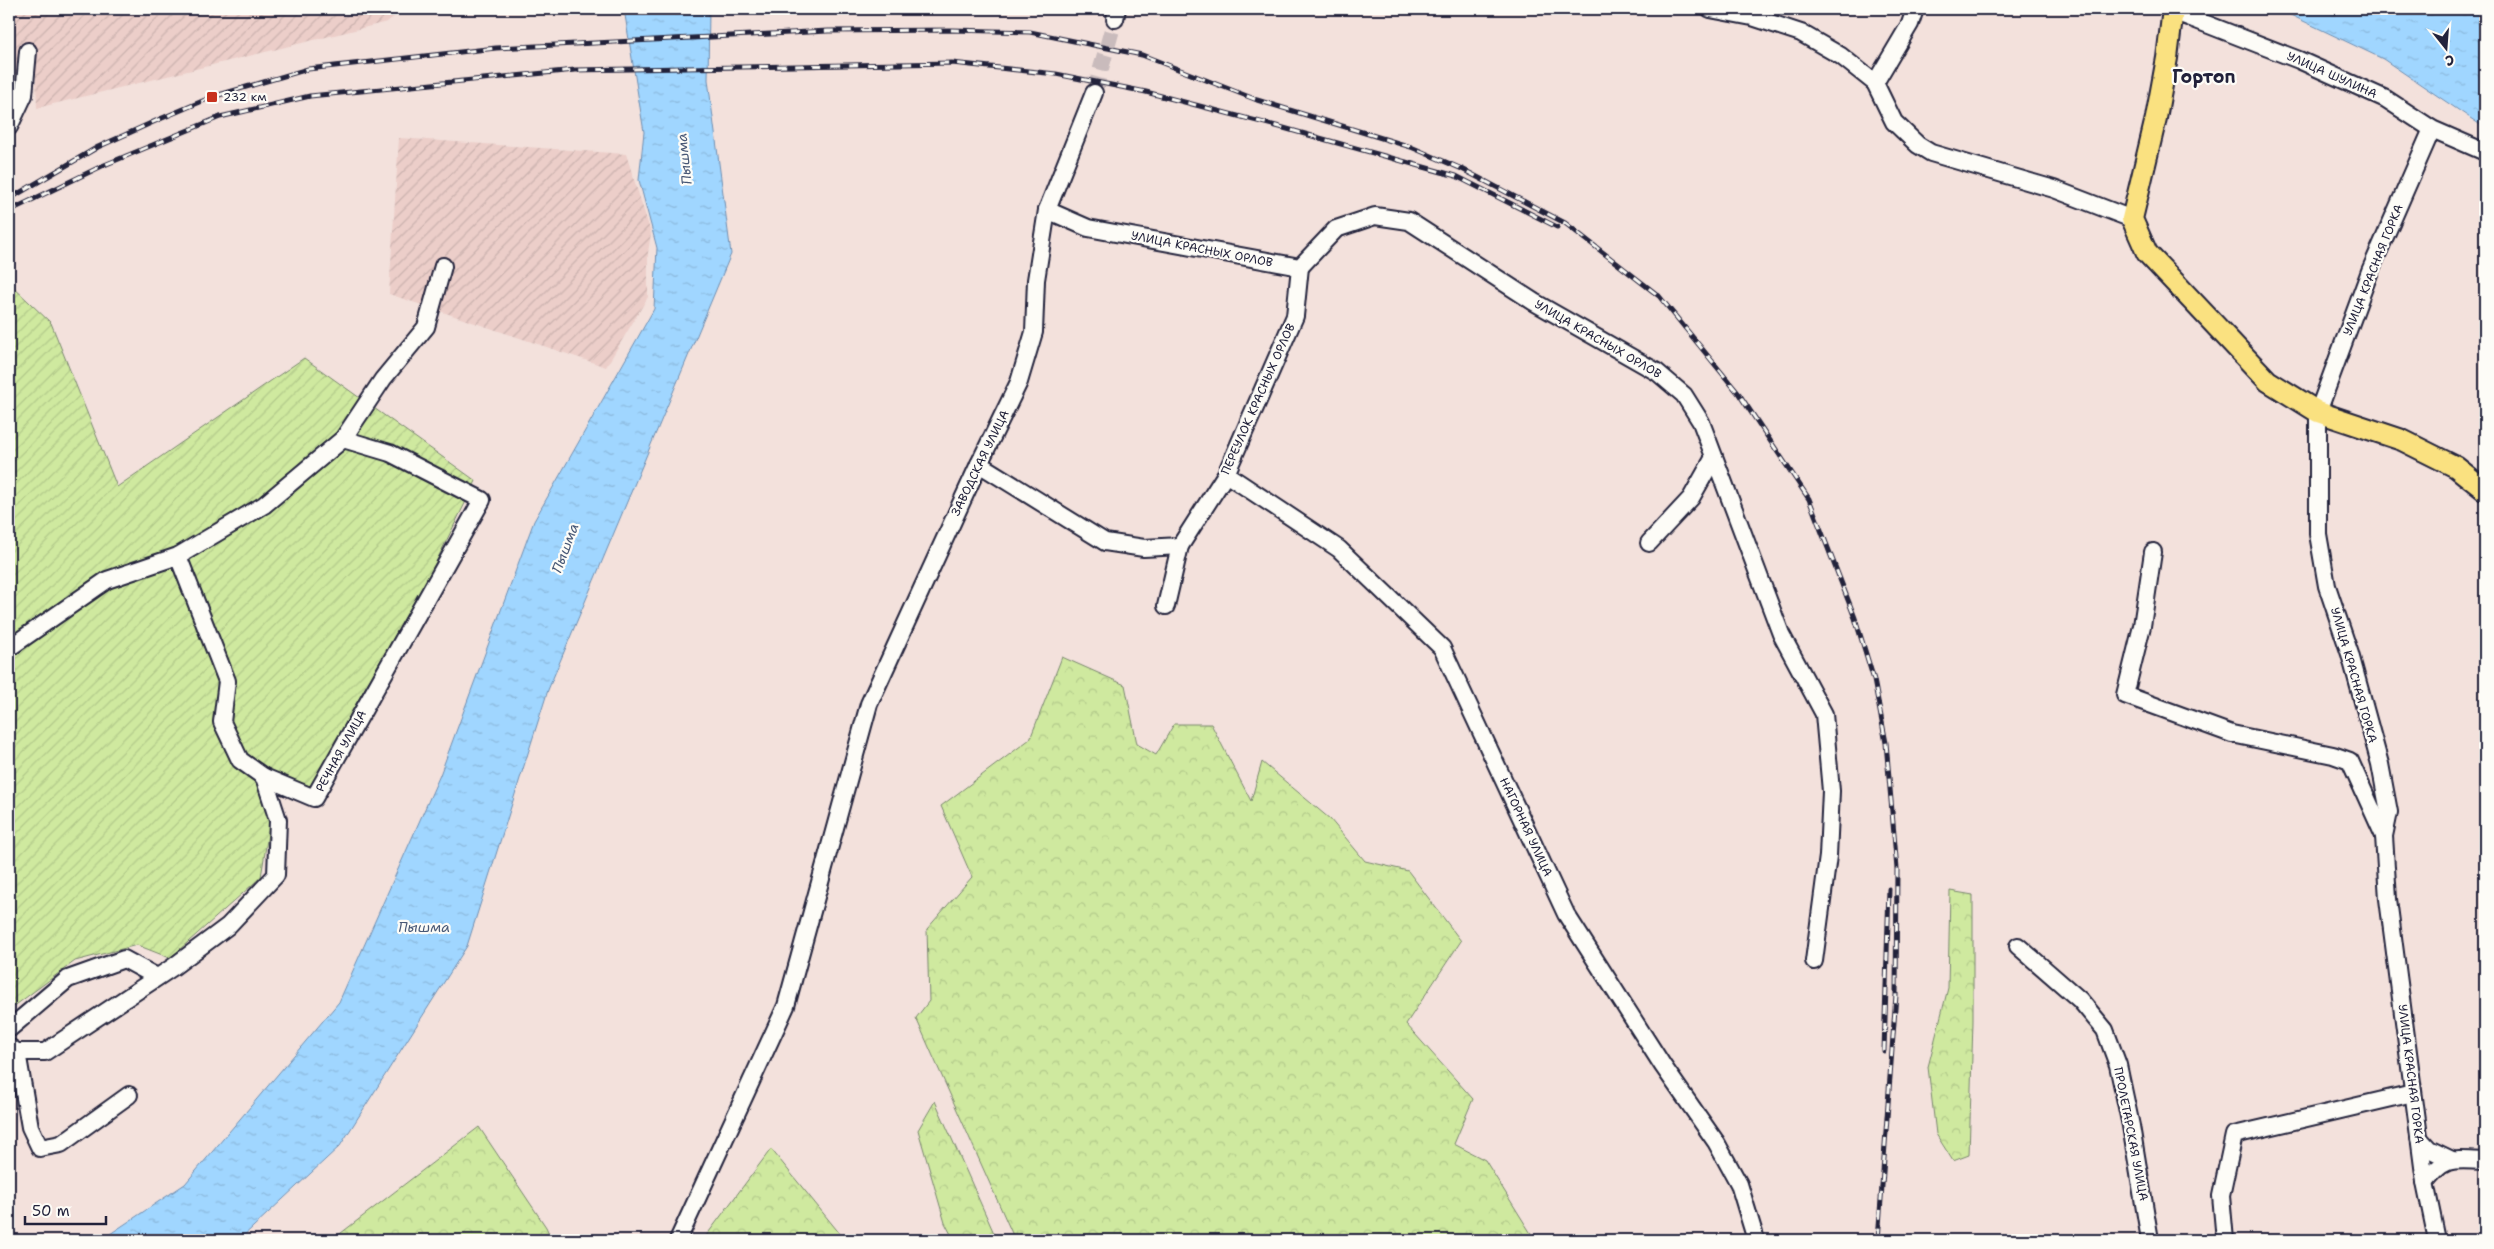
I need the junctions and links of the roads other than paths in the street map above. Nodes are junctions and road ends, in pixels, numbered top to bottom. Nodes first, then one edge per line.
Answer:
1 (1710, 9) edge
2 (1915, 9) edge
3 (2173, 10) edge
4 (28, 51) dead end
5 (1875, 83) junction
6 (1094, 93) tunnel mouth
7 (9, 128) edge
8 (2432, 129) junction
9 (2485, 152) edge
10 (1046, 210) junction
11 (2132, 219) junction
12 (443, 266) dead end
13 (1300, 267) junction
14 (2318, 412) junction
15 (343, 438) junction
16 (1713, 458) junction
17 (979, 464) junction
18 (1226, 474) junction
19 (2485, 490) edge
20 (1649, 543) dead end
21 (1180, 546) junction
22 (2153, 552) dead end
23 (178, 556) junction
24 (1166, 606) dead end
25 (9, 648) edge
26 (264, 777) junction
27 (2384, 836) junction
28 (2018, 946) dead end
29 (1814, 961) dead end
30 (157, 978) junction
31 (9, 1029) edge
32 (13, 1049) edge
33 (2414, 1093) junction
34 (129, 1095) dead end
35 (2419, 1138) junction
36 (2452, 1160) junction
37 (2485, 1161) edge
38 (2425, 1182) junction
39 (678, 1240) edge
40 (1756, 1240) edge
41 (2150, 1240) edge
42 (2225, 1240) edge
43 (2437, 1240) edge

1 - 5 street
2 - 5 street
3 - 8 street, УЛИЦА ШУЛИНА
3 - 11 main road
4 - 7 street
5 - 11 street
6 - 10 street, ЗАВОДСКАЯ УЛИЦА
8 - 9 street, УЛИЦА ШУЛИНА
8 - 14 street, УЛИЦА КРАСНАЯ ГОРКА
10 - 13 street, УЛИЦА КРАСНЫХ ОРЛОВ
10 - 17 street, ЗАВОДСКАЯ УЛИЦА
11 - 14 main road
12 - 15 street
13 - 16 street, УЛИЦА КРАСНЫХ ОРЛОВ
13 - 18 street, ПЕРЕУЛОК КРАСНЫХ ОРЛОВ
14 - 19 main road
14 - 27 street, УЛИЦА КРАСНАЯ ГОРКА
15 - 23 street
15 - 26 street, РЕЧНАЯ УЛИЦА
16 - 20 street
16 - 29 street, УЛИЦА КРАСНЫХ ОРЛОВ
17 - 21 street
17 - 39 street, ЗАВОДСКАЯ УЛИЦА
18 - 21 street, ПЕРЕУЛОК КРАСНЫХ ОРЛОВ
18 - 40 street, НАГОРНАЯ УЛИЦА
21 - 24 street, ПЕРЕУЛОК КРАСНЫХ ОРЛОВ
22 - 27 street
23 - 25 street
23 - 26 street
26 - 30 street
27 - 33 street, УЛИЦА КРАСНАЯ ГОРКА
28 - 41 street, ПРОЛЕТАРСКАЯ УЛИЦА
30 - 31 street
30 - 32 street
32 - 34 street
33 - 35 street, УЛИЦА КРАСНАЯ ГОРКА
33 - 42 street
35 - 36 street
35 - 38 street, УЛИЦА КРАСНАЯ ГОРКА
36 - 37 street
36 - 38 street
38 - 43 street, УЛИЦА КРАСНАЯ ГОРКА

